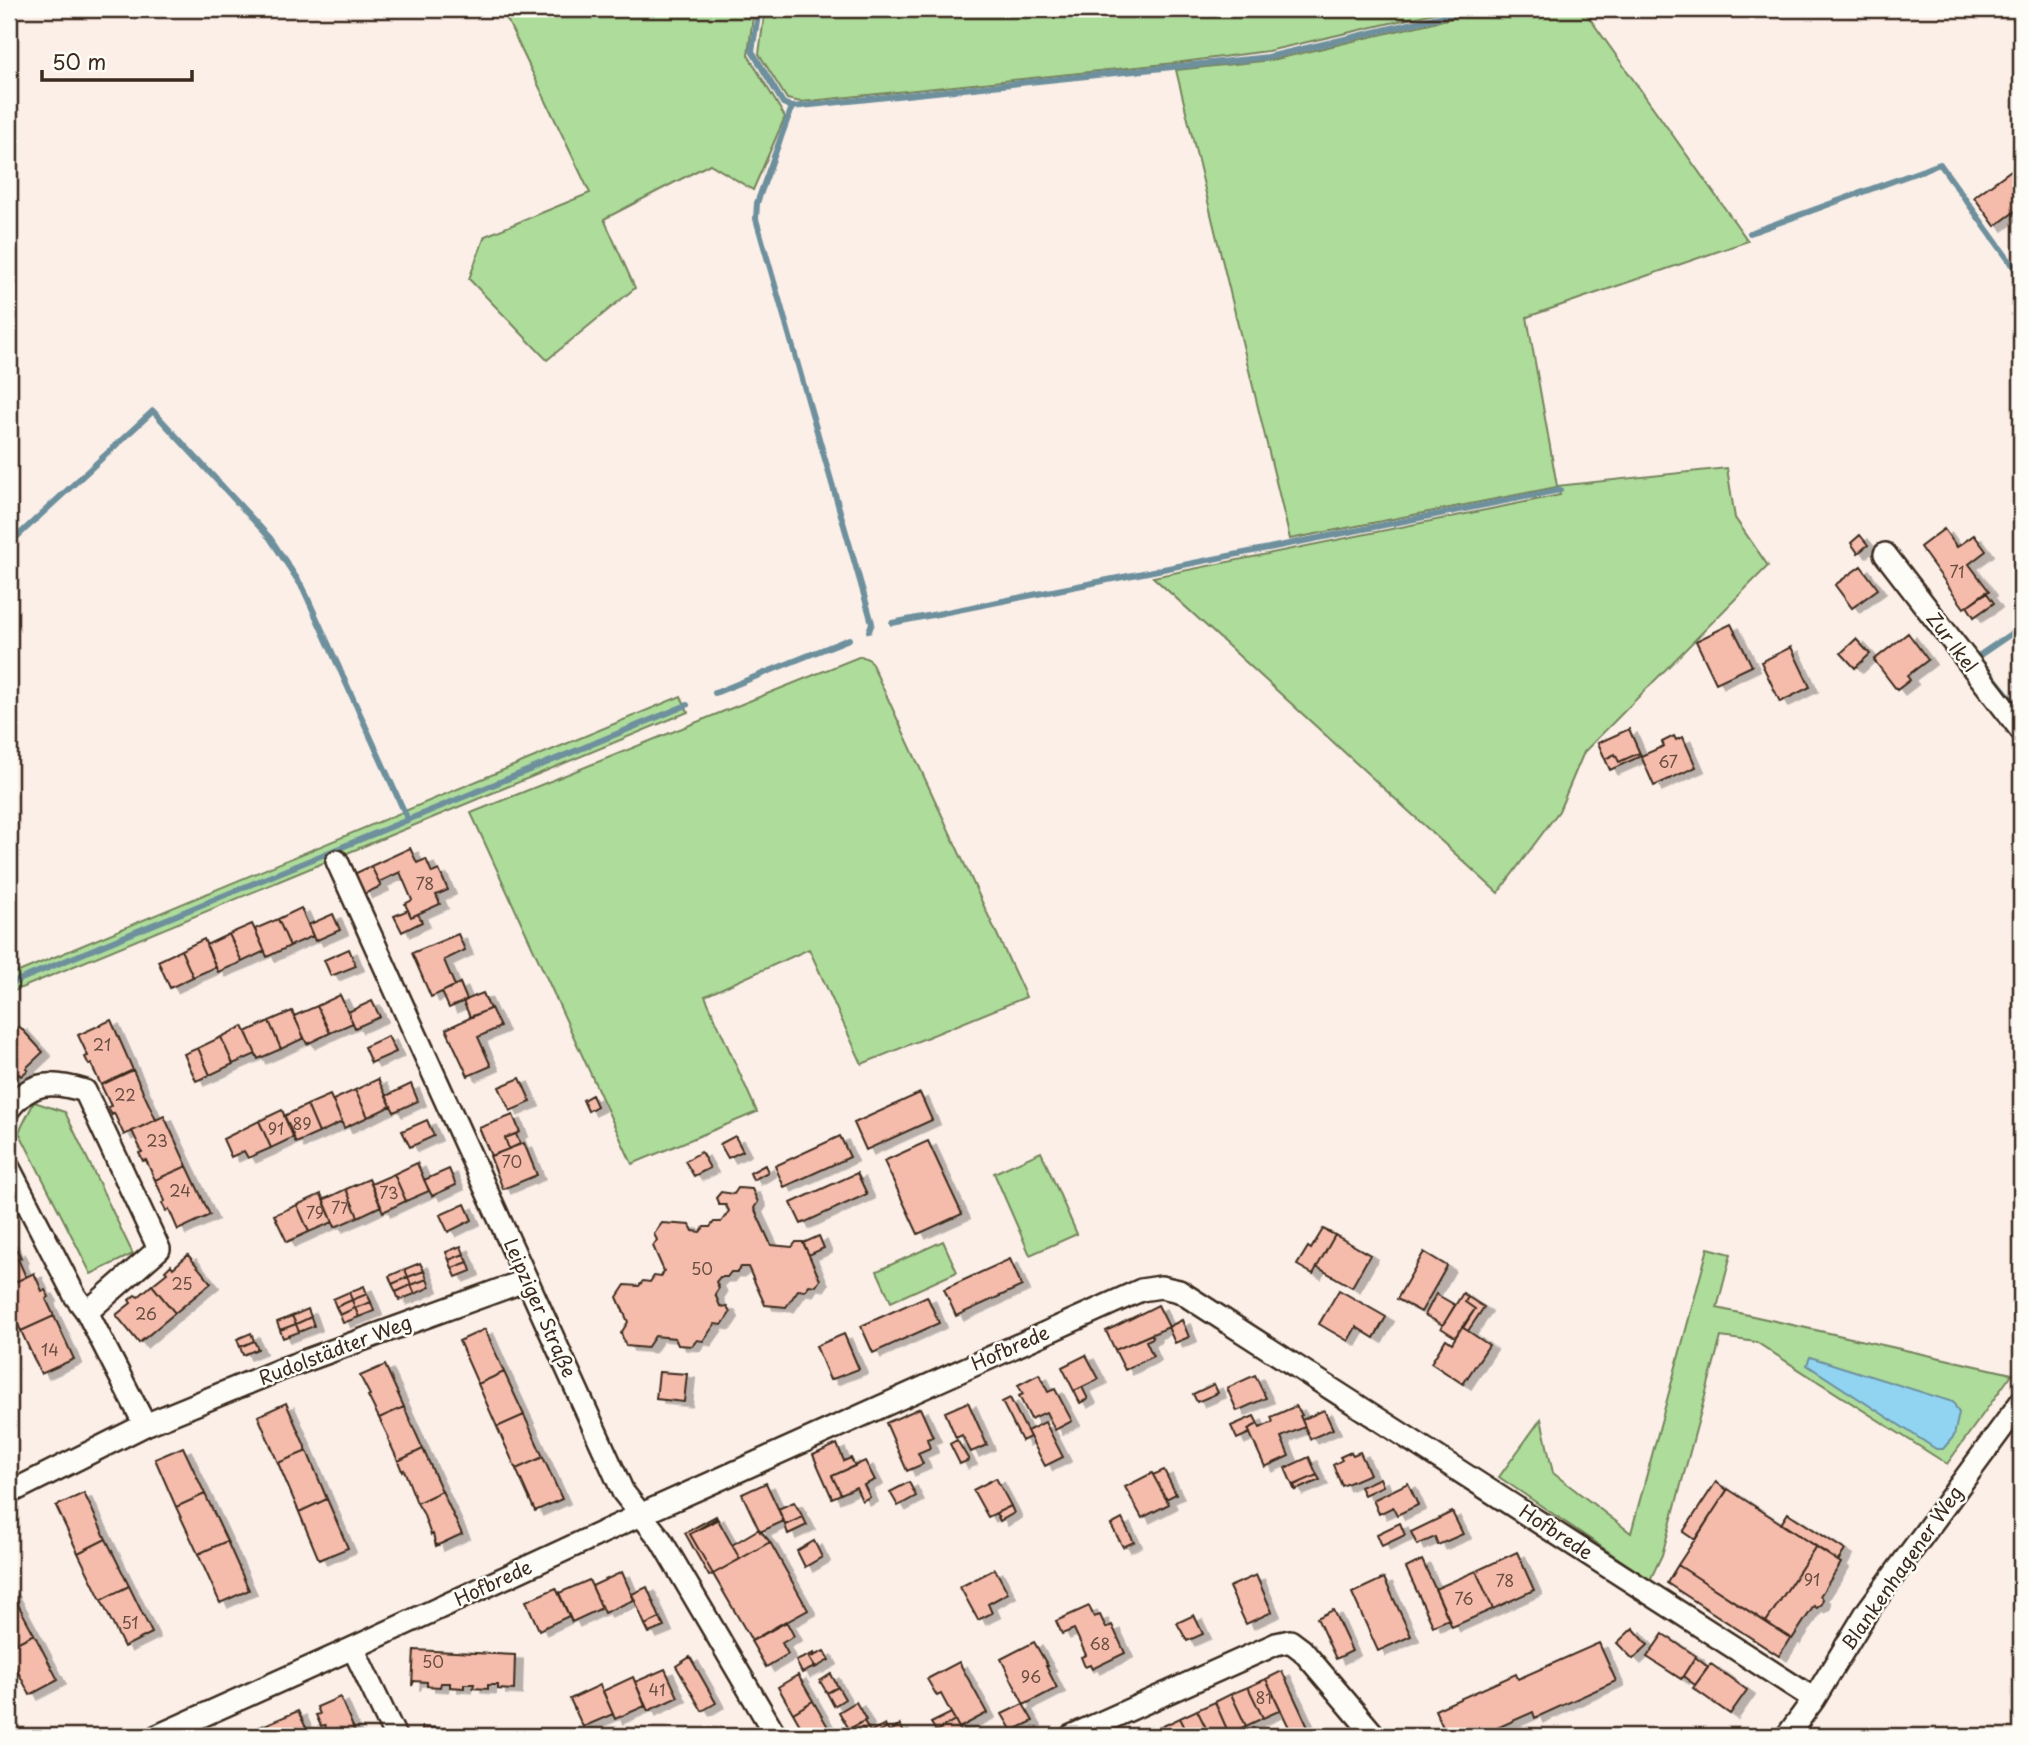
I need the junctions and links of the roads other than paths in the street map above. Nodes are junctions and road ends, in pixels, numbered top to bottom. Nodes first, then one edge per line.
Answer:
1 (1885, 554) dead end
2 (2021, 730) edge
3 (337, 861) dead end
4 (9, 1109) edge
5 (9, 1168) edge
6 (527, 1280) junction
7 (88, 1312) junction
8 (2021, 1402) edge
9 (145, 1425) junction
10 (9, 1493) edge
11 (642, 1514) junction
12 (354, 1648) junction
13 (1814, 1699) junction
14 (157, 1736) edge
15 (395, 1736) edge
16 (776, 1736) edge
17 (1071, 1736) edge
18 (1376, 1736) edge
19 (1787, 1736) edge

1 - 2 street, Zur Ikel
3 - 6 street, Leipziger Straße
4 - 7 street
5 - 7 street
6 - 9 street, Rudolstädter Weg
6 - 11 street, Leipziger Straße
7 - 9 street
8 - 13 street, Blankenhagener Weg
9 - 10 street, Rudolstädter Weg
11 - 12 street, Hofbrede
11 - 13 street, Hofbrede
11 - 16 street, Leipziger Straße
12 - 14 street, Hofbrede
12 - 15 street
13 - 19 street, Blankenhagener Weg
17 - 18 street

